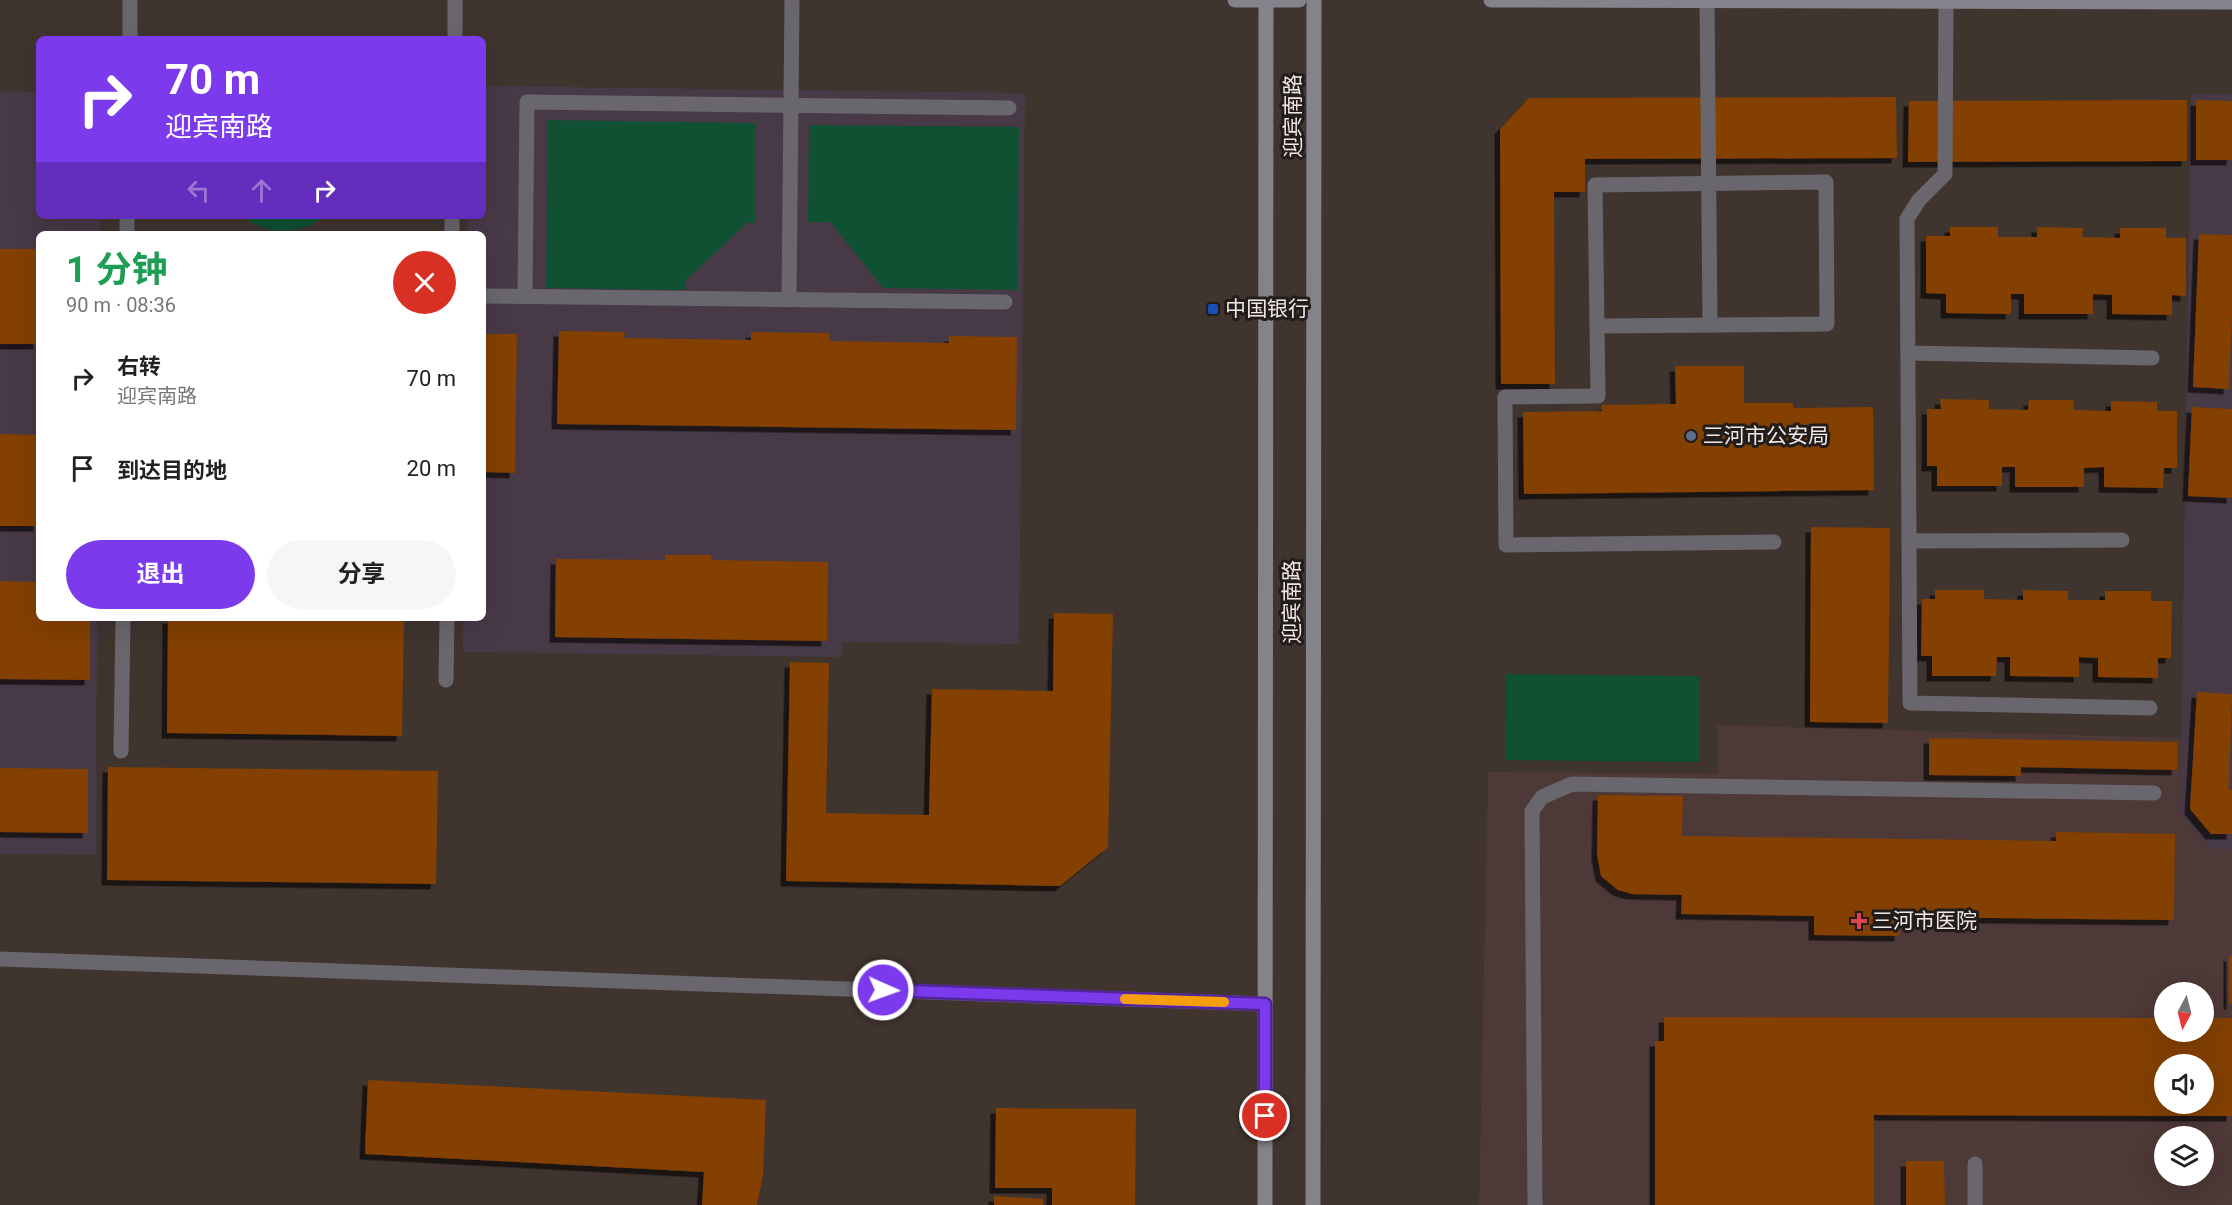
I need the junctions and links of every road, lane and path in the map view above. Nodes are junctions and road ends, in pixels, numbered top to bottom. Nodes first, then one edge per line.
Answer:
1 (130, 0) edge
2 (455, 0) edge
3 (792, 0) edge
4 (1235, 0) edge
5 (1266, 0) edge
6 (1292, 0) edge
7 (1299, 0) edge
8 (1314, 0) edge
9 (1491, 0) edge
10 (1707, 0) edge
11 (1946, 1) edge
12 (2232, 2) edge
13 (130, 36) edge
14 (455, 36) edge
15 (791, 105) junction
16 (1009, 108) dead end
17 (1709, 184) junction
18 (486, 296) edge
19 (525, 296) junction
20 (789, 300) junction
21 (1005, 302) dead end
22 (1710, 325) junction
23 (1597, 326) junction
24 (1908, 353) junction
25 (2152, 358) dead end
26 (2122, 540) dead end
27 (1909, 541) junction
28 (1774, 542) dead end
29 (123, 621) edge
30 (447, 621) edge
31 (446, 680) dead end
32 (2150, 708) dead end
33 (121, 751) dead end
34 (2154, 793) dead end
35 (0, 959) edge
36 (1265, 1004) junction
37 (1975, 1164) dead end
38 (1265, 1205) edge
39 (1313, 1205) edge
40 (1534, 1205) edge
41 (1975, 1205) edge

1 - 13 street
2 - 14 street
3 - 15 street
4 - 5 main road
5 - 6 main road
5 - 36 main road, 迎宾南路
6 - 7 main road
8 - 39 main road, 迎宾南路
9 - 10 main road
10 - 11 main road
10 - 17 street
11 - 12 main road
11 - 24 street
15 - 16 street
15 - 19 street
15 - 20 street
17 - 22 street
17 - 22 street
17 - 23 street
18 - 19 street
19 - 20 street
20 - 21 street
22 - 23 street
23 - 28 street
24 - 25 street
24 - 27 street
26 - 27 street
27 - 32 street
29 - 33 street
30 - 31 street
34 - 40 street
35 - 36 street
36 - 38 main road, 迎宾南路
37 - 41 street

